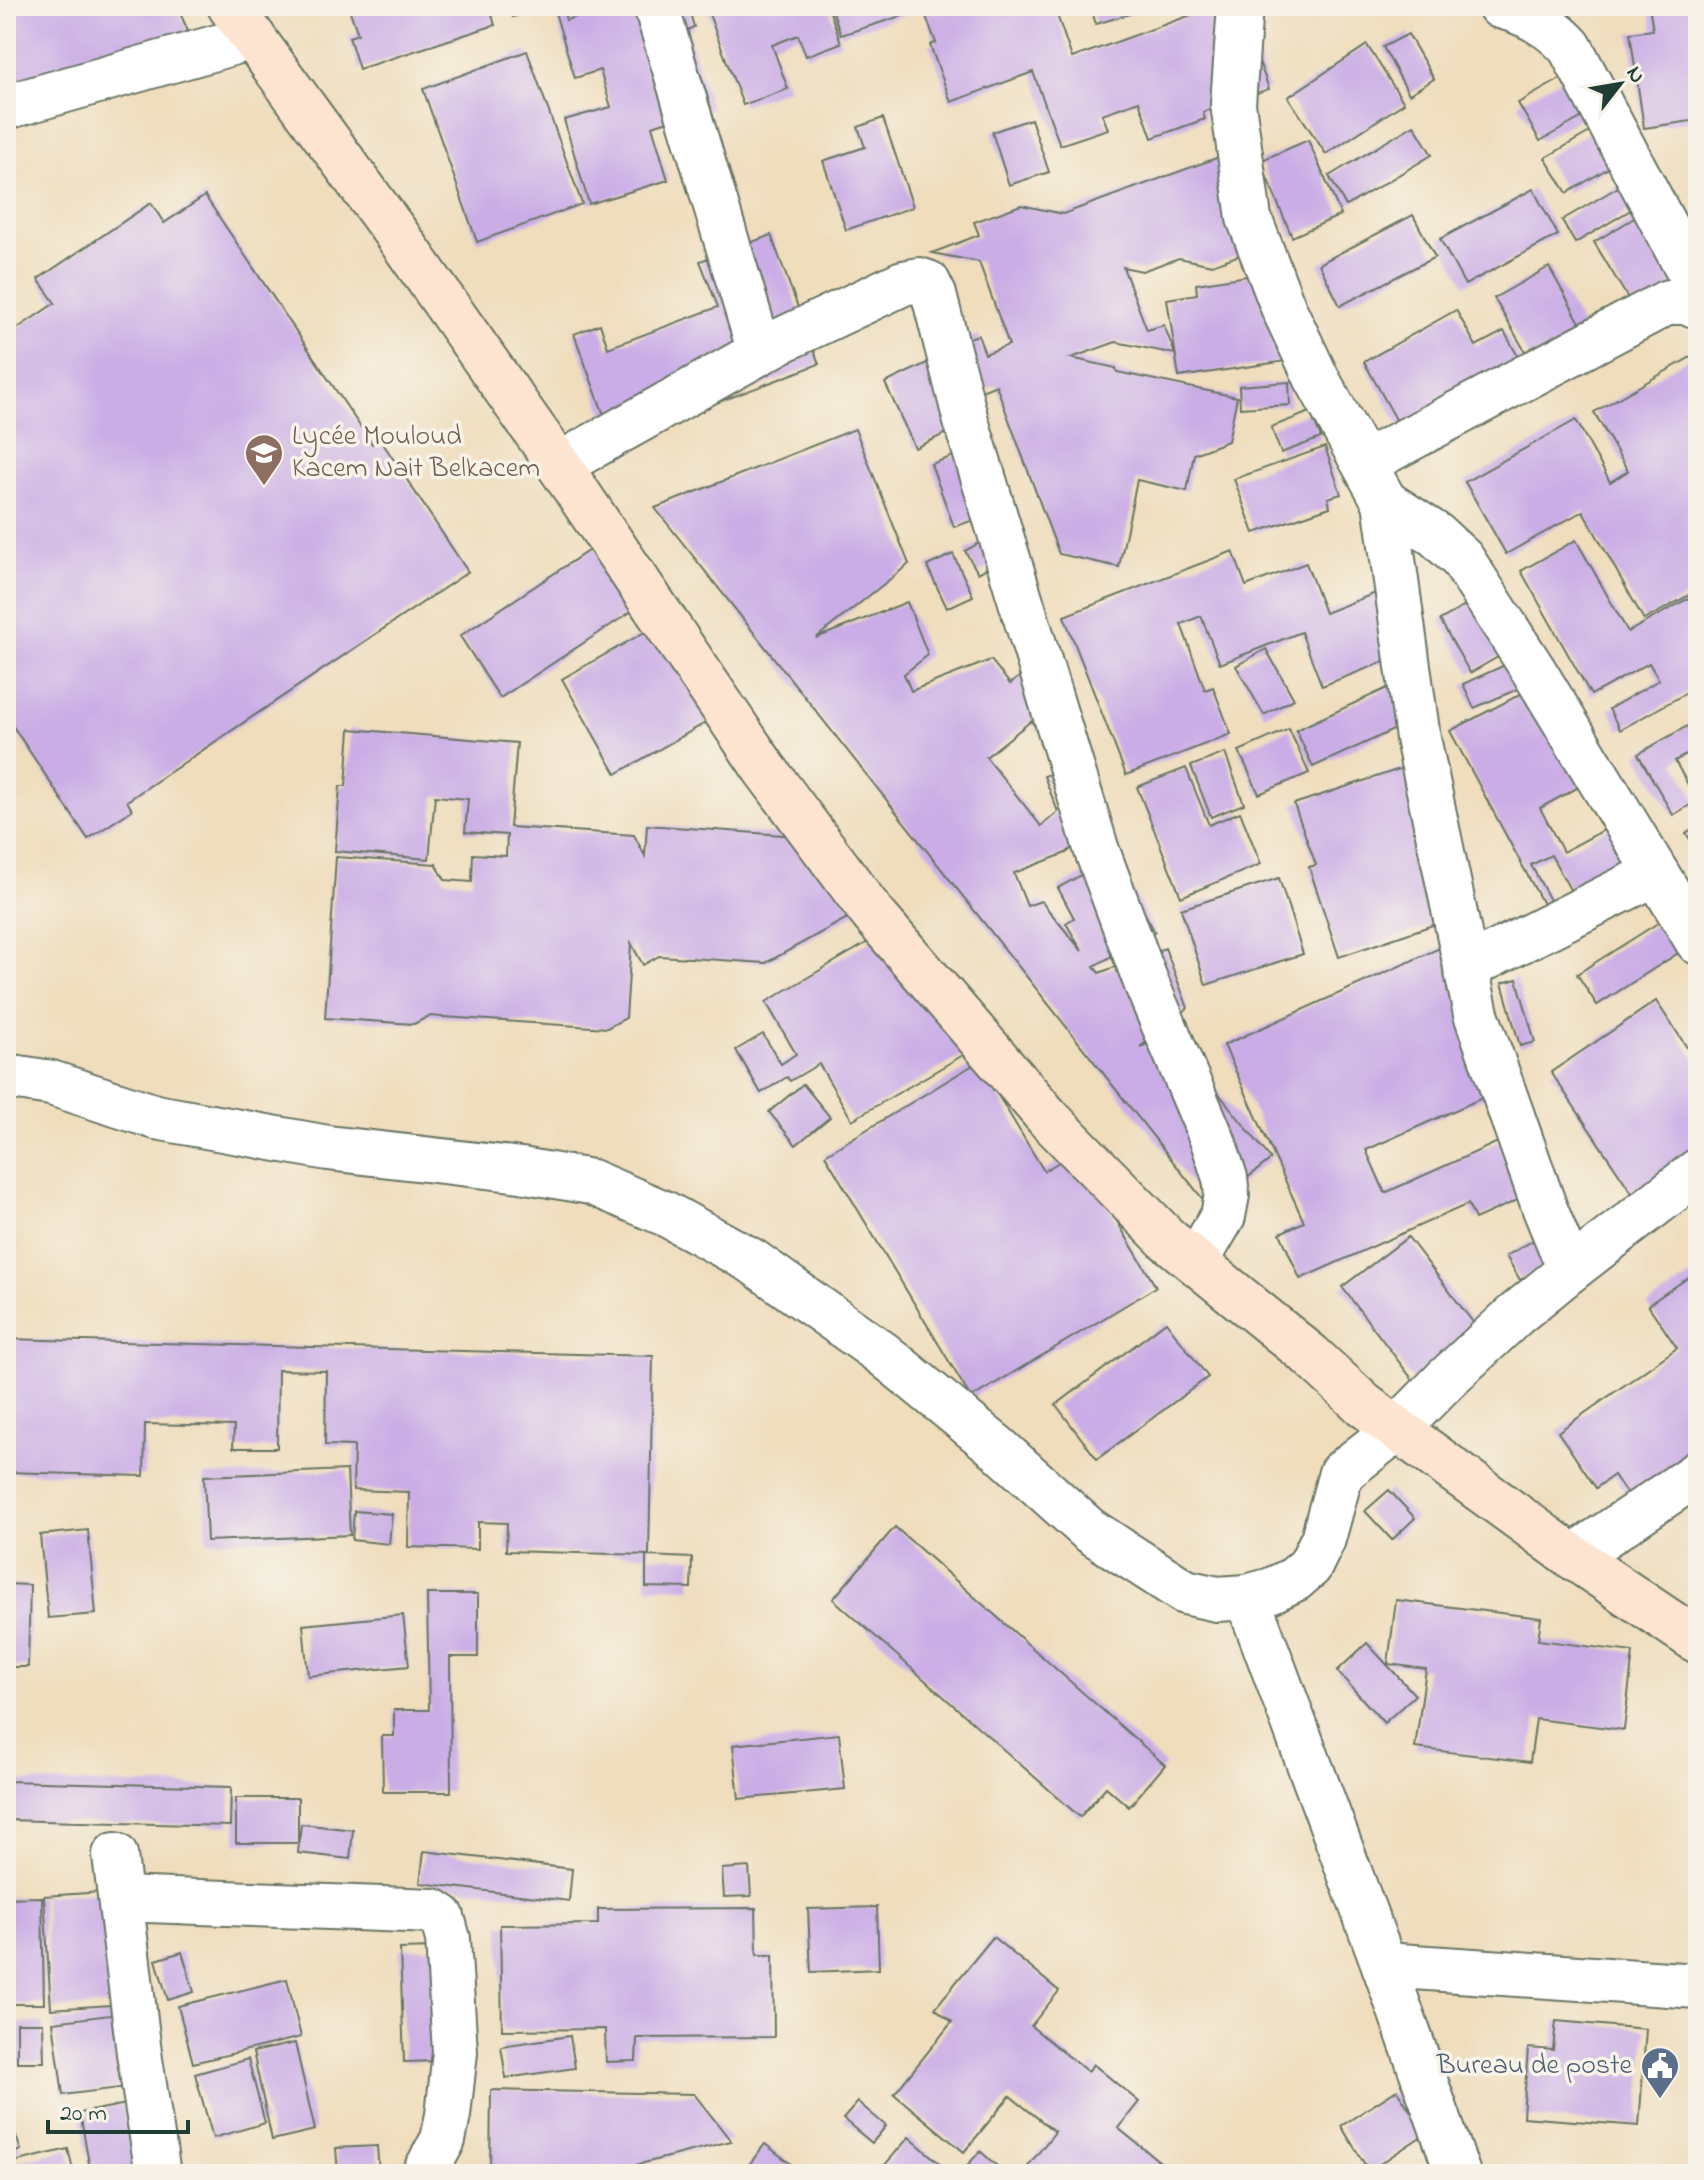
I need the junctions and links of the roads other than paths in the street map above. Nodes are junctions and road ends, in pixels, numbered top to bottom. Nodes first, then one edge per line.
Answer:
1 (656, 6) edge
2 (1240, 6) edge
3 (1500, 6) edge
4 (241, 21) edge
5 (6, 107) edge
6 (1698, 289) edge
7 (1698, 306) edge
8 (760, 352) junction
9 (1364, 463) junction
10 (559, 465) junction
11 (1385, 502) junction
12 (1656, 873) junction
13 (1698, 942) edge
14 (1466, 968) junction
15 (6, 1076) edge
16 (1698, 1171) edge
17 (1196, 1262) junction
18 (1570, 1270) junction
19 (1398, 1428) junction
20 (1698, 1473) edge
21 (1573, 1557) junction
22 (1247, 1597) junction
23 (1698, 1641) edge
24 (115, 1855) dead end
25 (121, 1899) junction
26 (1384, 1965) junction
27 (1698, 1986) edge
28 (158, 2174) edge
29 (424, 2174) edge
30 (1458, 2174) edge

1 - 8 street
2 - 9 street
3 - 6 street
4 - 5 street
4 - 10 street
7 - 9 street
8 - 10 street
8 - 17 street
9 - 11 street
10 - 17 street
11 - 12 street
11 - 14 street
12 - 13 street
12 - 14 street
14 - 18 street
15 - 22 street
16 - 18 street
17 - 19 street
18 - 19 street
19 - 21 street
19 - 22 street
20 - 21 street
21 - 23 street
22 - 26 street
24 - 25 street
25 - 28 street
25 - 29 street
26 - 27 street
26 - 30 street

